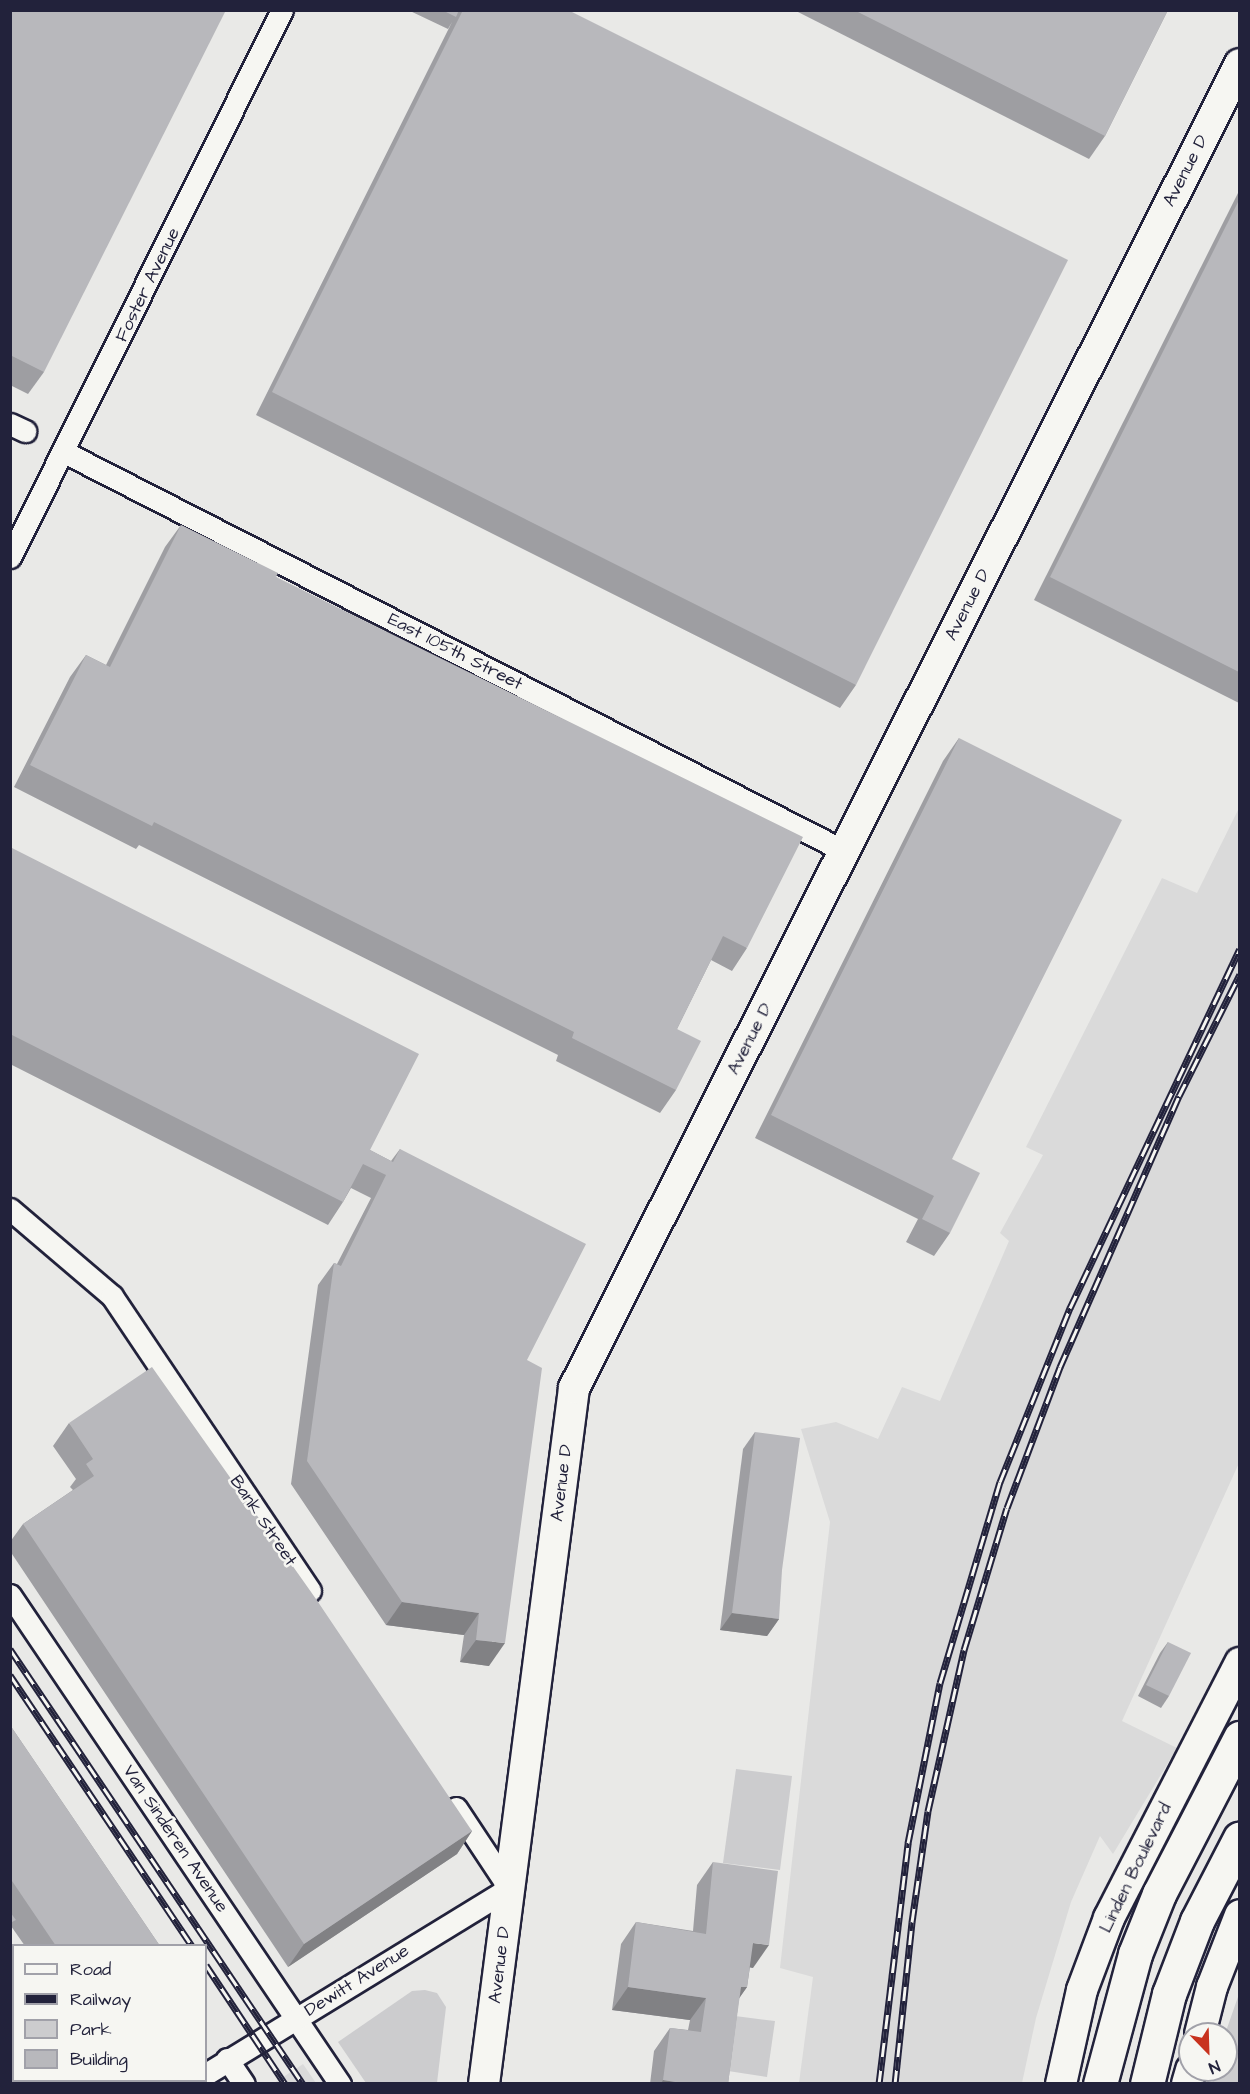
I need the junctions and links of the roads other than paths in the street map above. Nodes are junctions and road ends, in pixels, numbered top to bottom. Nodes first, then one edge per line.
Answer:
1 (282, 10) edge
2 (1239, 64) edge
3 (66, 453) junction
4 (10, 557) edge
5 (844, 850) junction
6 (10, 1209) edge
7 (10, 1595) edge
8 (322, 1610) edge
9 (1239, 1663) edge
10 (1239, 1738) edge
11 (441, 1787) edge
12 (1239, 1838) edge
13 (508, 1888) junction
14 (1239, 1915) edge
15 (297, 2019) junction
16 (1203, 2022) edge
17 (227, 2059) junction
18 (207, 2073) edge
19 (244, 2084) edge
20 (340, 2084) edge
21 (484, 2084) edge
22 (1060, 2084) edge
23 (1100, 2084) edge
24 (1147, 2084) edge

1 - 3 street, Foster Avenue
2 - 5 main road, Avenue D
3 - 4 street, Foster Avenue
3 - 5 street, East 105th Street
5 - 13 main road, Avenue D
6 - 8 street, Bank Street
7 - 15 street, Van Sinderen Avenue
9 - 22 main road, Linden Boulevard
10 - 23 highway, Linden Boulevard
11 - 13 street
12 - 24 highway
13 - 15 street, Dewitt Avenue
13 - 21 main road, Avenue D
14 - 16 main road
15 - 17 street, Dewitt Avenue
15 - 20 street, Van Sinderen Avenue
17 - 18 street, Dewitt Avenue
17 - 19 street

